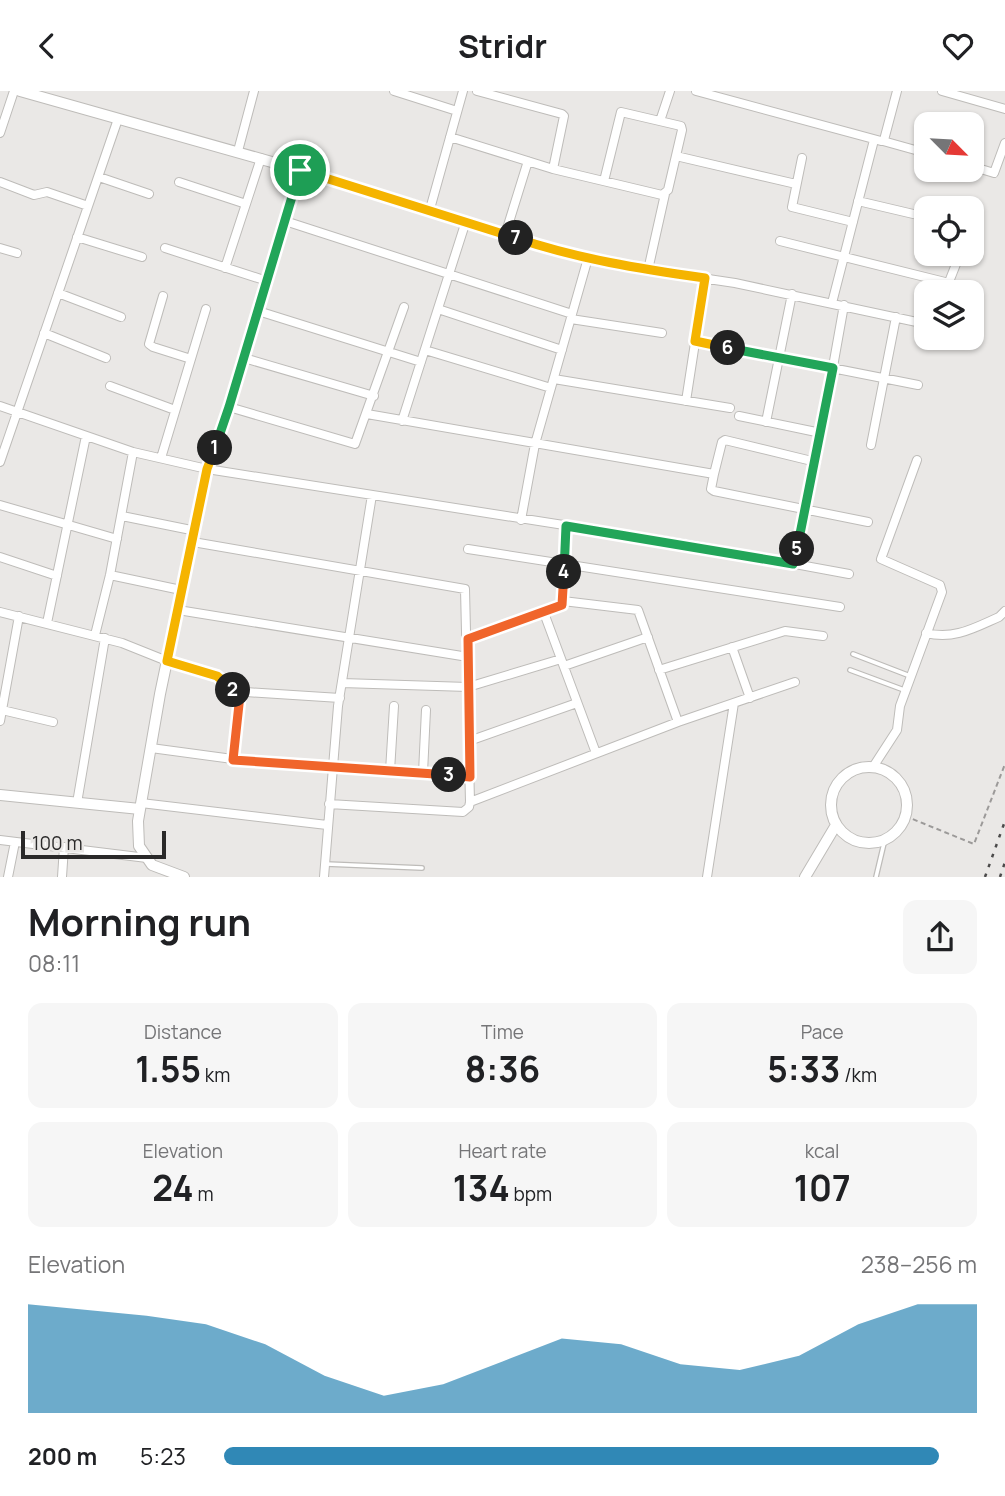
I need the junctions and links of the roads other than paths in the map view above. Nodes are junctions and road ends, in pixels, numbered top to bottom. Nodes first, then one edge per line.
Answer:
1 (14, 91) edge
2 (20, 91) edge
3 (254, 91) edge
4 (394, 91) edge
5 (463, 91) edge
6 (477, 91) edge
7 (670, 91) edge
8 (696, 91) edge
9 (897, 91) edge
10 (942, 91) edge
11 (1005, 109) edge
12 (457, 111) junction
13 (118, 119) junction
14 (660, 121) junction
15 (0, 133) edge
16 (450, 137) junction
17 (879, 140) junction
18 (1005, 143) edge
19 (914, 150) edge
20 (238, 151) junction
21 (676, 156) junction
22 (261, 158) junction
23 (802, 158) dead end
24 (528, 161) junction
25 (553, 169) junction
26 (300, 170) junction
27 (984, 170) edge
28 (99, 177) junction
29 (604, 181) junction
30 (0, 182) edge
31 (179, 182) dead end
32 (796, 184) junction
33 (149, 194) dead end
34 (665, 194) junction
35 (858, 201) junction
36 (246, 204) junction
37 (88, 206) junction
38 (430, 209) junction
39 (914, 214) edge
40 (285, 221) junction
41 (466, 221) junction
42 (853, 222) junction
43 (505, 235) junction
44 (77, 237) junction
45 (780, 241) dead end
46 (0, 248) edge
47 (165, 248) dead end
48 (17, 253) dead end
49 (142, 257) dead end
50 (844, 257) junction
51 (588, 258) junction
52 (225, 268) junction
53 (648, 270) junction
54 (449, 273) junction
55 (705, 278) junction
56 (920, 280) edge
57 (267, 281) junction
58 (58, 293) junction
59 (792, 295) junction
60 (163, 296) dead end
61 (832, 303) junction
62 (844, 305) junction
63 (404, 307) dead end
64 (206, 309) dead end
65 (438, 309) junction
66 (258, 311) junction
67 (571, 316) junction
68 (121, 317) dead end
69 (896, 317) junction
70 (914, 321) edge
71 (44, 333) junction
72 (662, 333) dead end
73 (695, 341) junction
74 (425, 350) junction
75 (562, 350) junction
76 (390, 352) junction
77 (106, 358) dead end
78 (244, 358) junction
79 (779, 358) junction
80 (191, 359) junction
81 (421, 362) junction
82 (833, 368) junction
83 (884, 378) junction
84 (554, 379) junction
85 (918, 385) dead end
86 (110, 386) dead end
87 (551, 389) junction
88 (374, 396) junction
89 (686, 401) junction
90 (0, 406) edge
91 (229, 407) junction
92 (730, 408) dead end
93 (175, 410) junction
94 (17, 412) junction
95 (367, 414) junction
96 (738, 416) dead end
97 (402, 421) junction
98 (766, 422) junction
99 (821, 433) junction
100 (86, 436) junction
101 (535, 444) junction
102 (871, 445) dead end
103 (133, 452) junction
104 (161, 459) junction
105 (917, 460) dead end
106 (0, 462) edge
107 (816, 462) junction
108 (207, 469) junction
109 (715, 474) junction
110 (372, 495) junction
111 (0, 505) edge
112 (805, 509) junction
113 (122, 516) junction
114 (521, 520) junction
115 (868, 521) dead end
116 (68, 524) junction
117 (566, 526) junction
118 (196, 531) junction
119 (117, 538) junction
120 (193, 542) junction
121 (468, 549) dead end
122 (0, 557) edge
123 (793, 564) junction
124 (565, 566) junction
125 (360, 570) junction
126 (849, 574) dead end
127 (110, 575) junction
128 (57, 576) junction
129 (181, 590) junction
130 (563, 601) junction
131 (840, 607) dead end
132 (178, 610) junction
133 (1005, 611) edge
134 (0, 612) edge
135 (544, 613) junction
136 (19, 616) junction
137 (47, 623) junction
138 (926, 633) junction
139 (95, 635) junction
140 (823, 636) dead end
141 (648, 637) junction
142 (106, 638) junction
143 (349, 638) junction
144 (468, 639) junction
145 (732, 647) junction
146 (853, 654) dead end
147 (468, 657) junction
148 (167, 661) junction
149 (562, 663) junction
150 (659, 670) junction
151 (850, 670) dead end
152 (911, 676) junction
153 (795, 682) dead end
154 (342, 683) junction
155 (468, 687) junction
156 (906, 691) junction
157 (240, 695) junction
158 (340, 698) junction
159 (750, 698) junction
160 (577, 703) junction
161 (734, 703) junction
162 (394, 706) dead end
163 (426, 710) dead end
164 (2, 711) junction
165 (0, 721) edge
166 (53, 722) dead end
167 (678, 722) junction
168 (469, 741) junction
169 (151, 748) junction
170 (596, 753) junction
171 (233, 760) junction
172 (333, 767) junction
173 (873, 767) junction
174 (390, 771) junction
175 (423, 773) junction
176 (470, 777) junction
177 (0, 796) edge
178 (470, 802) junction
179 (77, 803) junction
180 (329, 804) junction
181 (141, 806) junction
182 (327, 825) junction
183 (836, 825) junction
184 (885, 839) junction
185 (0, 840) edge
186 (15, 842) junction
187 (64, 847) junction
188 (147, 858) junction
189 (324, 864) junction
190 (422, 868) dead end
191 (8, 877) edge
192 (62, 877) edge
193 (184, 877) edge
194 (324, 877) edge
195 (706, 877) edge
196 (805, 877) edge
197 (876, 877) edge

1 - 15 street
2 - 13 street
3 - 20 street
4 - 12 street
5 - 12 street
6 - 25 street
7 - 14 street
8 - 17 street
9 - 17 street
10 - 11 street
12 - 16 street
13 - 20 street
13 - 28 street
14 - 21 street
14 - 29 street
16 - 24 street
16 - 38 street
17 - 19 street
17 - 35 street
18 - 27 street
20 - 22 street
21 - 32 street
21 - 34 street
22 - 26 street
22 - 36 street
23 - 32 street
24 - 25 street
24 - 43 street
25 - 29 street
26 - 38 street
26 - 40 street
28 - 33 street
28 - 37 street
29 - 34 street
30 - 37 street
31 - 36 street
32 - 42 street
34 - 53 street
35 - 39 street
35 - 42 street
36 - 52 street
37 - 44 street
38 - 41 street
40 - 54 street
40 - 57 street
41 - 43 street
41 - 54 street
42 - 50 street
43 - 51 street
44 - 49 street
44 - 58 street
45 - 50 street
46 - 48 street
47 - 52 street
50 - 56 street
50 - 61 street
51 - 53 street
51 - 67 street
52 - 57 street
53 - 55 street
54 - 65 street
54 - 67 street
55 - 59 street
55 - 73 street
57 - 66 street
58 - 68 street
58 - 71 street
59 - 61 street
59 - 79 street
60 - 80 street
61 - 62 street
62 - 69 street
62 - 82 street
63 - 76 street
64 - 80 street
65 - 74 street
65 - 75 street
66 - 76 street
66 - 78 street
67 - 72 street
67 - 75 street
69 - 70 street
69 - 83 street
71 - 77 street
71 - 94 street
73 - 79 street
73 - 89 street
74 - 81 street
74 - 87 street
75 - 84 street
76 - 81 street
76 - 88 street
78 - 88 street
78 - 91 street
79 - 82 street
79 - 98 street
80 - 93 street
81 - 97 street
82 - 83 street
82 - 99 street
83 - 85 street
83 - 102 street
84 - 87 street
84 - 89 street
86 - 93 street
87 - 101 street
88 - 95 street
89 - 92 street
90 - 94 street
91 - 95 street
91 - 108 street
93 - 104 street
94 - 100 street
94 - 106 street
95 - 97 street
96 - 98 street
97 - 101 street
98 - 99 street
99 - 107 street
100 - 103 street
100 - 116 street
101 - 109 street
101 - 114 street
103 - 104 street
103 - 113 street
104 - 108 street
105 - 138 street
107 - 109 street
107 - 112 street
108 - 110 street
108 - 118 street
109 - 112 street
110 - 114 street
110 - 125 street
111 - 116 street
112 - 115 street
112 - 123 street
113 - 118 street
113 - 119 street
114 - 117 street
116 - 119 street
116 - 128 street
117 - 123 street
117 - 124 street
118 - 120 street
119 - 127 street
120 - 125 street
120 - 129 street
121 - 124 street
122 - 128 street
123 - 126 street
124 - 130 street
124 - 131 street
125 - 143 street
125 - 144 street
127 - 129 street
127 - 139 street
128 - 137 street
129 - 132 street
130 - 135 street
130 - 141 street
132 - 143 street
132 - 148 street
133 - 138 street
134 - 136 street
135 - 144 street
135 - 149 street
136 - 137 street
136 - 164 street
137 - 139 street
138 - 152 street
139 - 142 street
140 - 145 street
141 - 149 street
141 - 150 street
142 - 148 street
142 - 179 street
143 - 147 street
143 - 154 street
144 - 147 street
145 - 150 street
145 - 159 street
146 - 152 lane
147 - 155 street
148 - 157 street
148 - 169 street
149 - 155 street
149 - 160 street
150 - 167 street
151 - 156 lane
152 - 156 street
153 - 159 street
154 - 155 street
154 - 158 street
155 - 168 street
156 - 173 street
157 - 158 street
157 - 171 street
158 - 172 street
159 - 161 street
160 - 168 street
160 - 170 street
161 - 167 street
161 - 195 street
162 - 174 street
163 - 175 street
164 - 165 street
164 - 166 street
167 - 170 street
168 - 176 street
169 - 171 street
169 - 181 street
170 - 178 street
171 - 172 street
172 - 174 street
172 - 180 street
173 - 183 street
173 - 184 street
174 - 175 street
175 - 176 street
176 - 178 street
177 - 179 street
178 - 180 street
179 - 181 street
180 - 182 street
181 - 182 street
181 - 188 street
182 - 189 street
183 - 184 street
183 - 196 street
184 - 197 lane
185 - 186 street
186 - 187 street
186 - 191 street
187 - 188 street
187 - 192 street
188 - 193 street
189 - 190 lane
189 - 194 street

